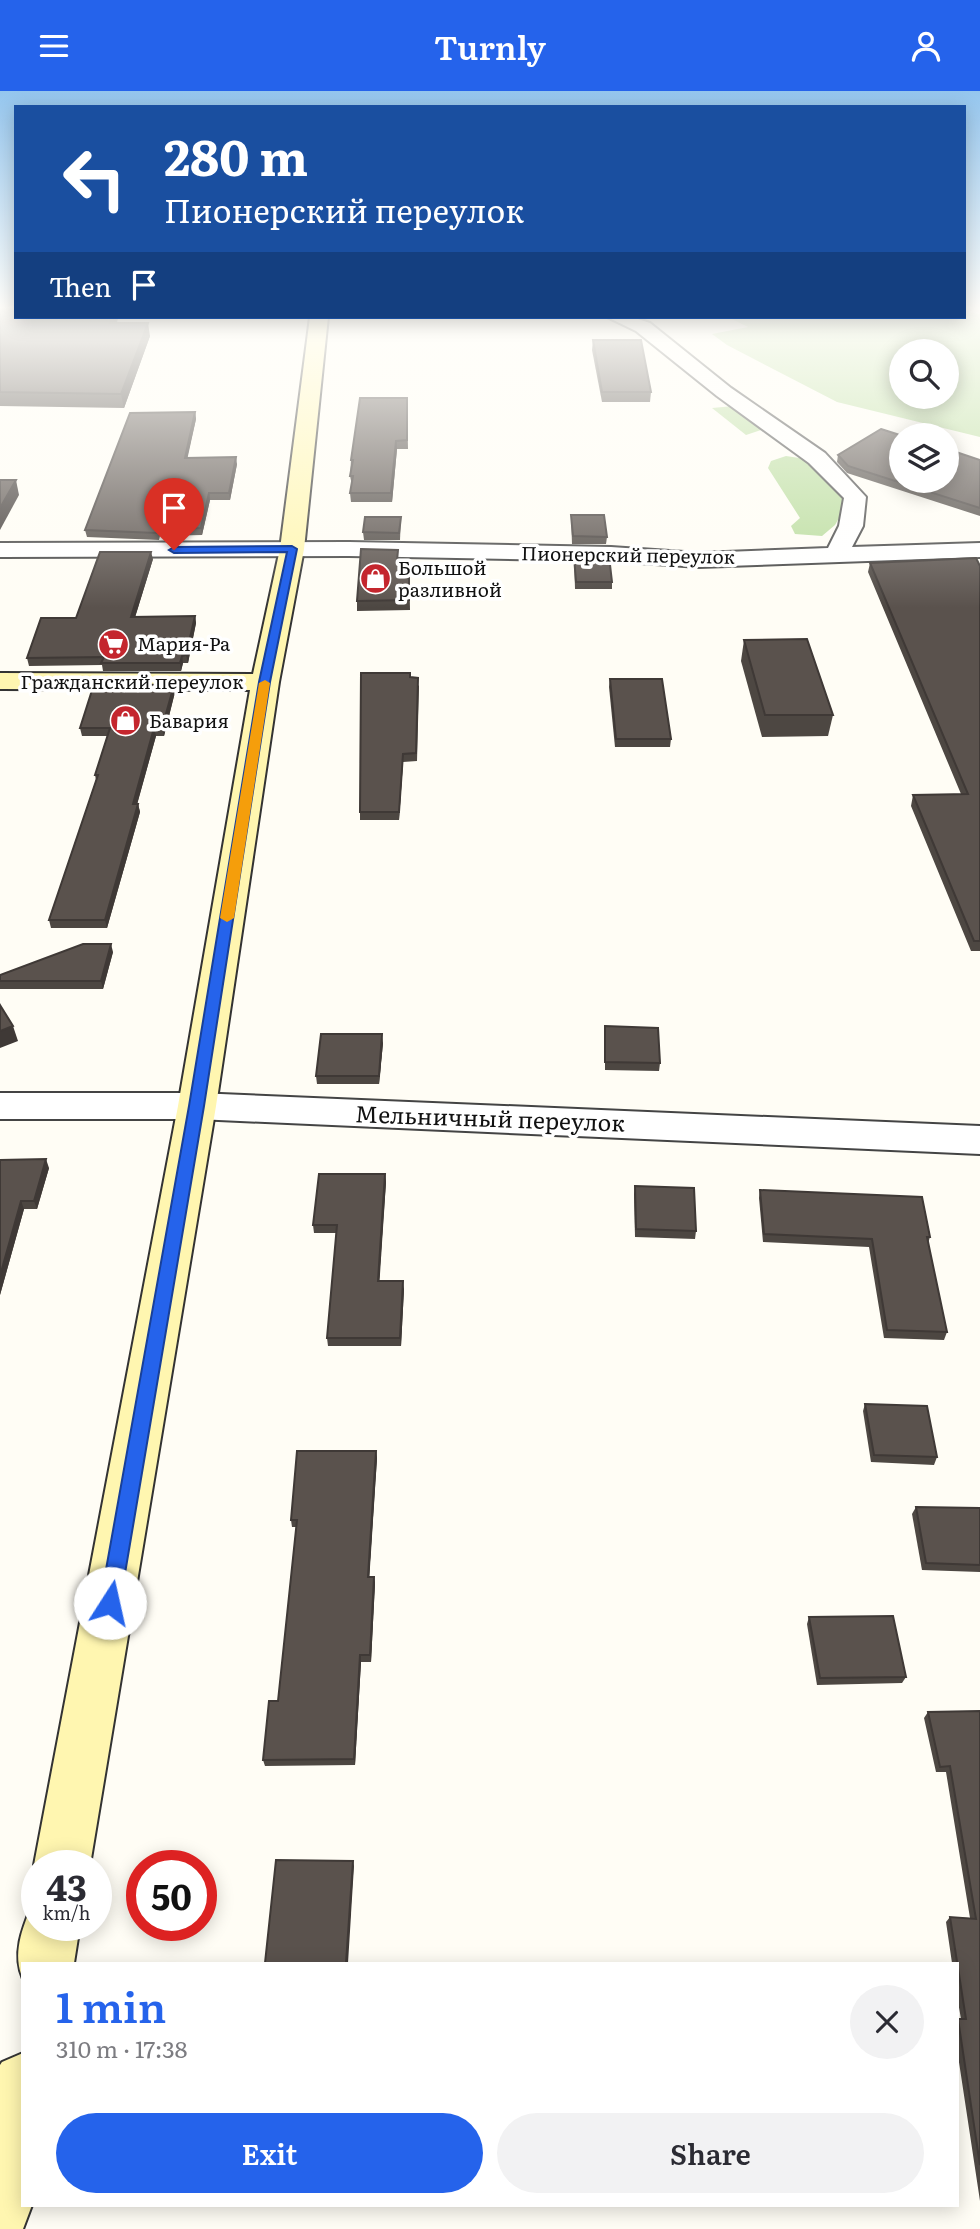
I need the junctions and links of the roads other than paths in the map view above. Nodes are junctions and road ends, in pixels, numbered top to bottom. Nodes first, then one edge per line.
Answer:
1 (308, 409) edge
2 (748, 409) edge
3 (0, 549) edge
4 (292, 549) junction
5 (980, 550) edge
6 (837, 554) junction
7 (0, 681) edge
8 (265, 682) junction
9 (0, 1106) edge
10 (197, 1106) junction
11 (980, 1140) edge
12 (65, 1850) edge
13 (48, 1941) edge
14 (44, 1962) edge
15 (21, 2094) edge
16 (0, 2208) edge

1 - 4 main road
2 - 6 street
3 - 4 street, Пионерский переулок
4 - 6 street, Пионерский переулок
4 - 8 main road
5 - 6 street, Пионерский переулок
7 - 8 main road, Гражданский переулок
8 - 10 main road
9 - 10 street, Мельничный переулок
10 - 11 street, Мельничный переулок
10 - 12 main road
13 - 14 main road
15 - 16 main road

